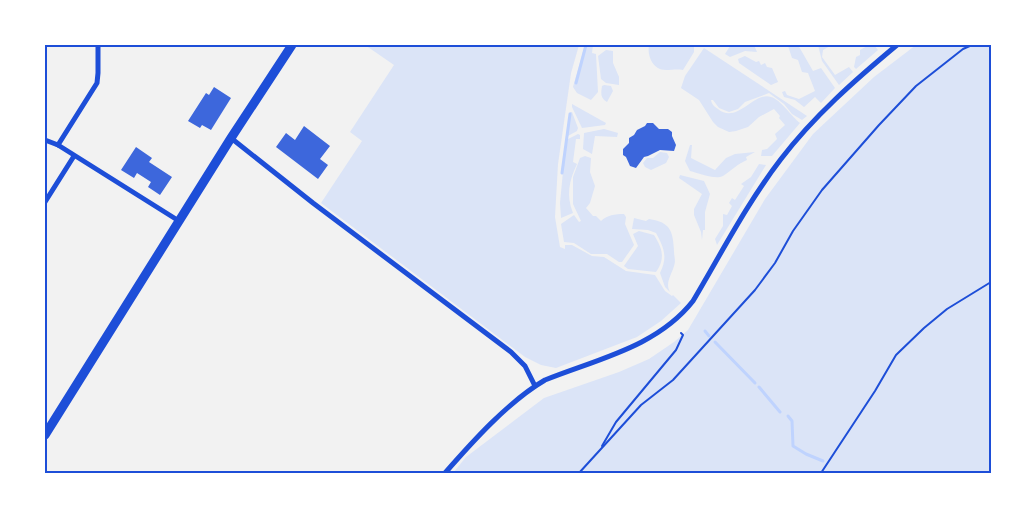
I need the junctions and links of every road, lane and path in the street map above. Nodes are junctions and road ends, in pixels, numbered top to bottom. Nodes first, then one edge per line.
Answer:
1 (98, 45) edge
2 (292, 45) edge
3 (897, 45) edge
4 (972, 45) edge
5 (231, 138) junction
6 (45, 140) edge
7 (58, 145) junction
8 (74, 156) junction
9 (45, 202) edge
10 (179, 221) junction
11 (991, 282) edge
12 (681, 333) dead end
13 (535, 386) junction
14 (45, 435) edge
15 (601, 448) junction
16 (445, 473) edge
17 (579, 473) edge
18 (821, 473) edge

1 - 7 street
2 - 5 main road
3 - 13 street
4 - 15 path
5 - 10 main road
5 - 13 street
6 - 7 street
7 - 8 street
8 - 9 street
8 - 10 street
10 - 14 main road
11 - 18 path
12 - 15 path
13 - 16 street
15 - 17 path

